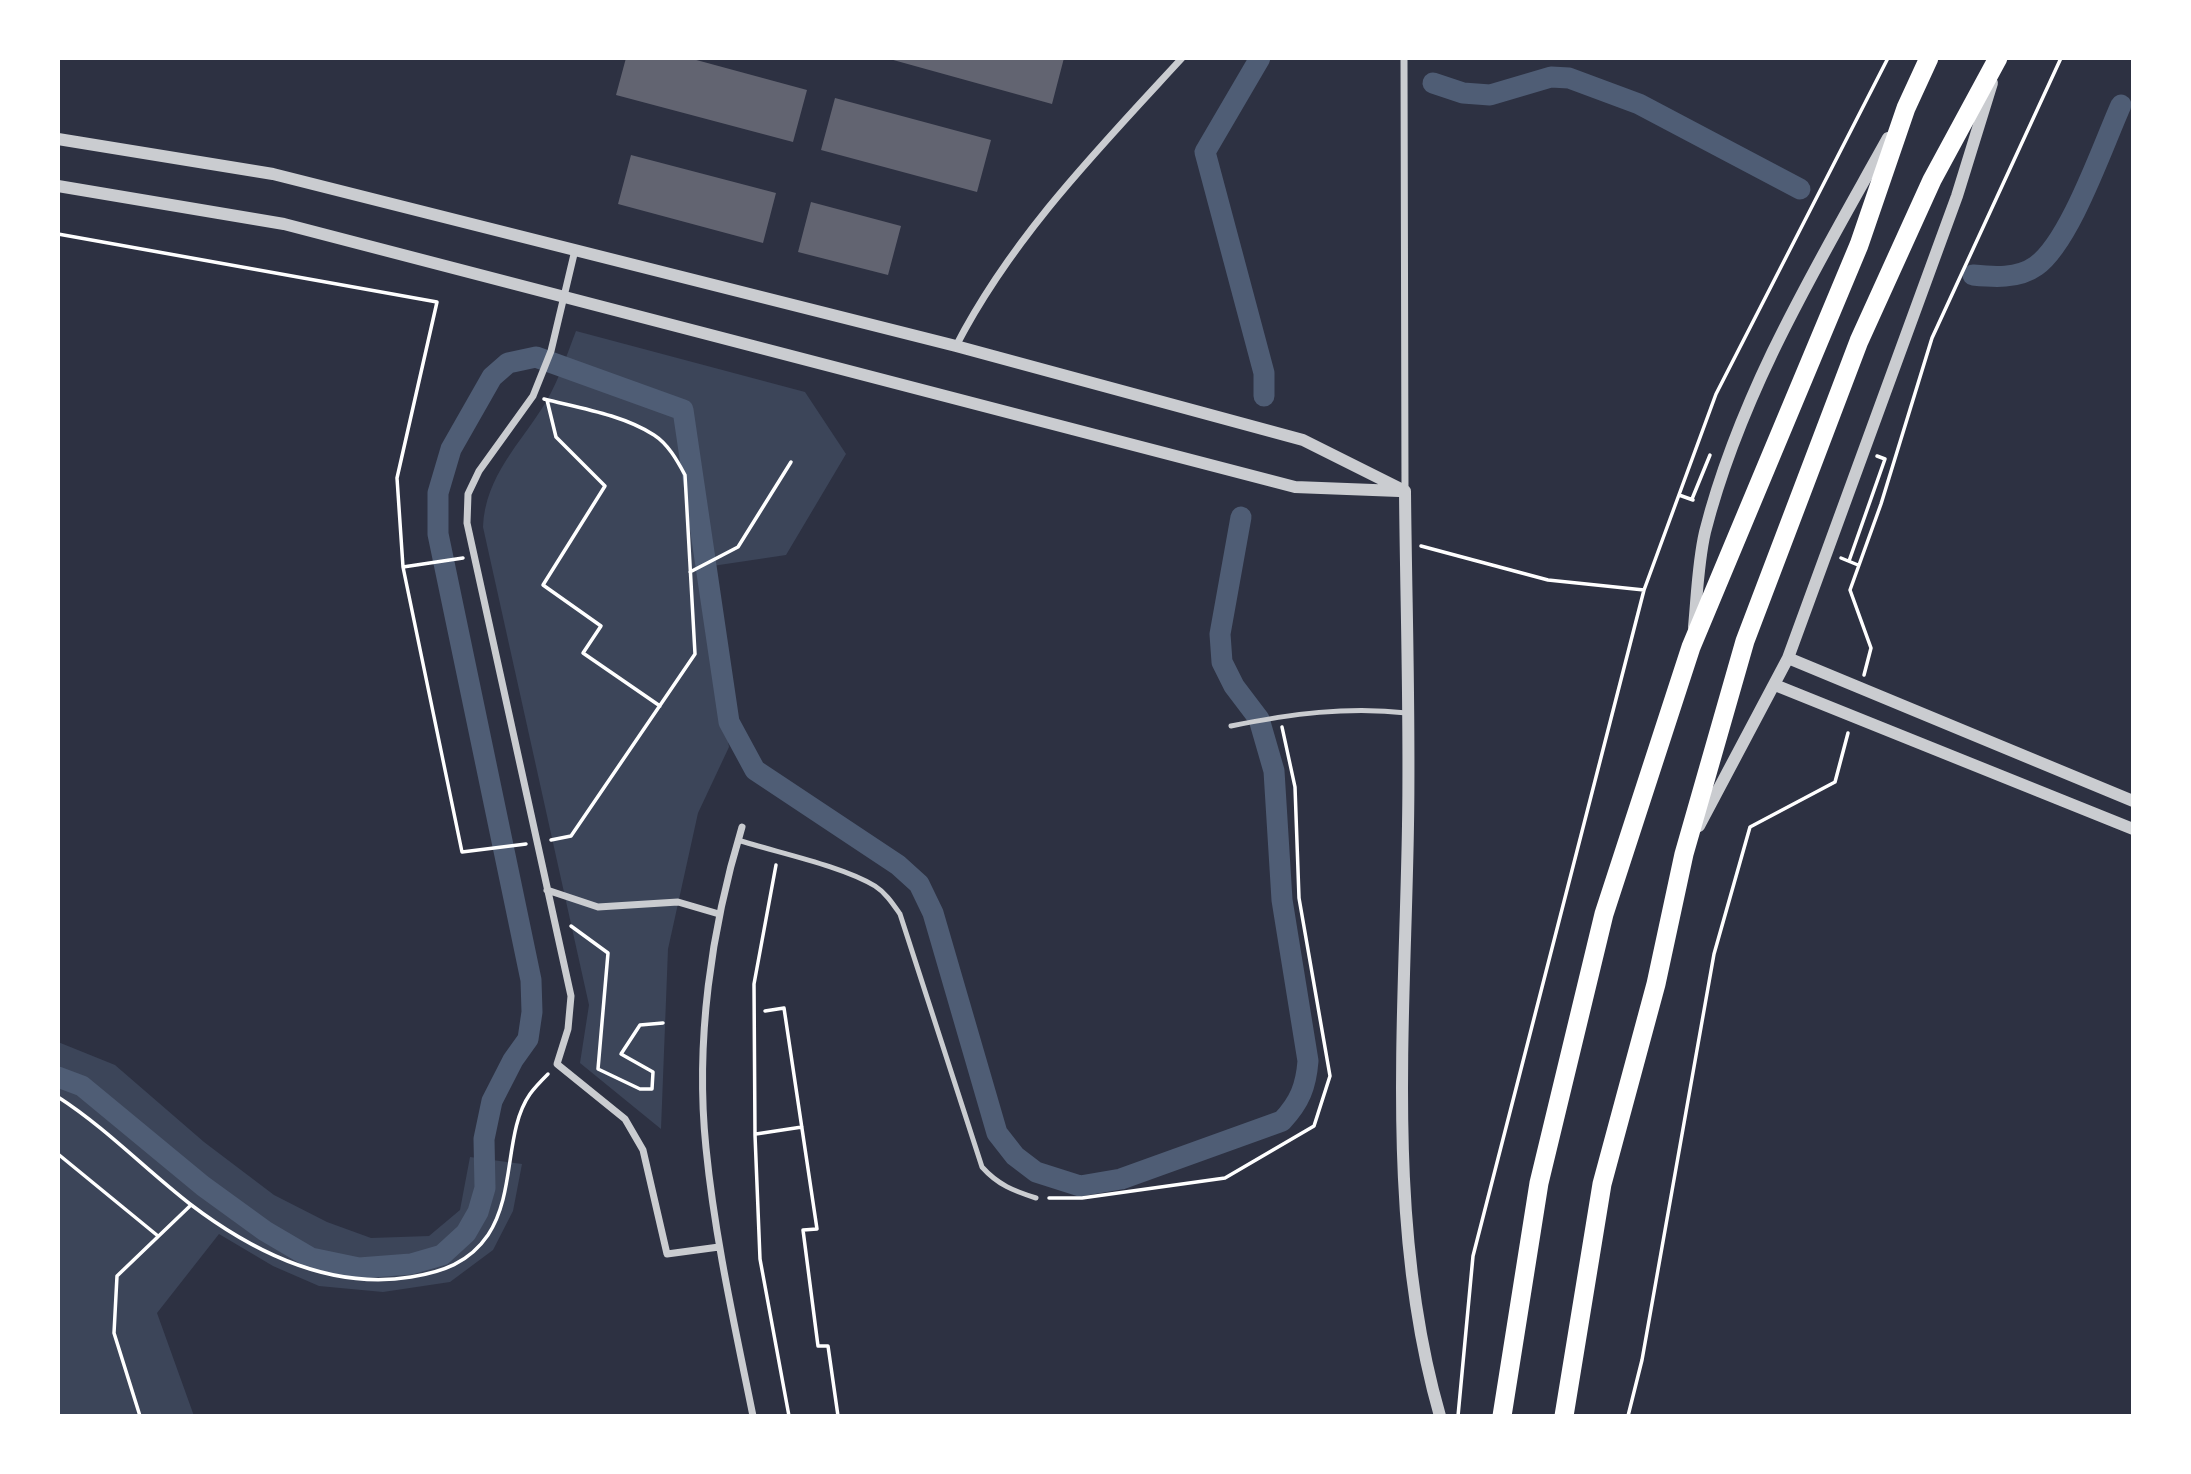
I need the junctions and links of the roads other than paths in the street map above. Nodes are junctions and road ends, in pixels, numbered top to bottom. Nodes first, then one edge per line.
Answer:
1 (1182, 58) edge
2 (1404, 58) edge
3 (1929, 58) edge
4 (1999, 58) edge
5 (1906, 107) junction
6 (58, 139) edge
7 (58, 186) edge
8 (575, 250) junction
9 (565, 295) junction
10 (956, 346) junction
11 (1405, 491) junction
12 (1691, 647) junction
13 (1788, 658) junction
14 (1774, 685) junction
15 (1407, 713) junction
16 (1231, 726) dead end
17 (2133, 801) edge
18 (742, 827) dead end
19 (2133, 829) edge
20 (738, 840) junction
21 (1684, 854) junction
22 (547, 890) junction
23 (719, 914) junction
24 (1037, 1198) road end
25 (719, 1247) junction
26 (752, 1416) edge
27 (1440, 1416) edge
28 (1502, 1416) edge
29 (1564, 1416) edge

1 - 10 street
2 - 11 street
3 - 5 highway
4 - 13 street
4 - 21 highway
5 - 12 highway
5 - 12 street
6 - 8 street
7 - 9 street
8 - 9 street
8 - 10 street
9 - 11 street
9 - 22 street
10 - 11 street
11 - 15 street
12 - 28 highway
13 - 14 street
13 - 17 street
14 - 19 street
14 - 21 street
15 - 16 lane
15 - 27 street
18 - 20 street
20 - 23 street
20 - 24 lane
21 - 29 highway
22 - 23 street
22 - 25 street
23 - 25 street
25 - 26 street

